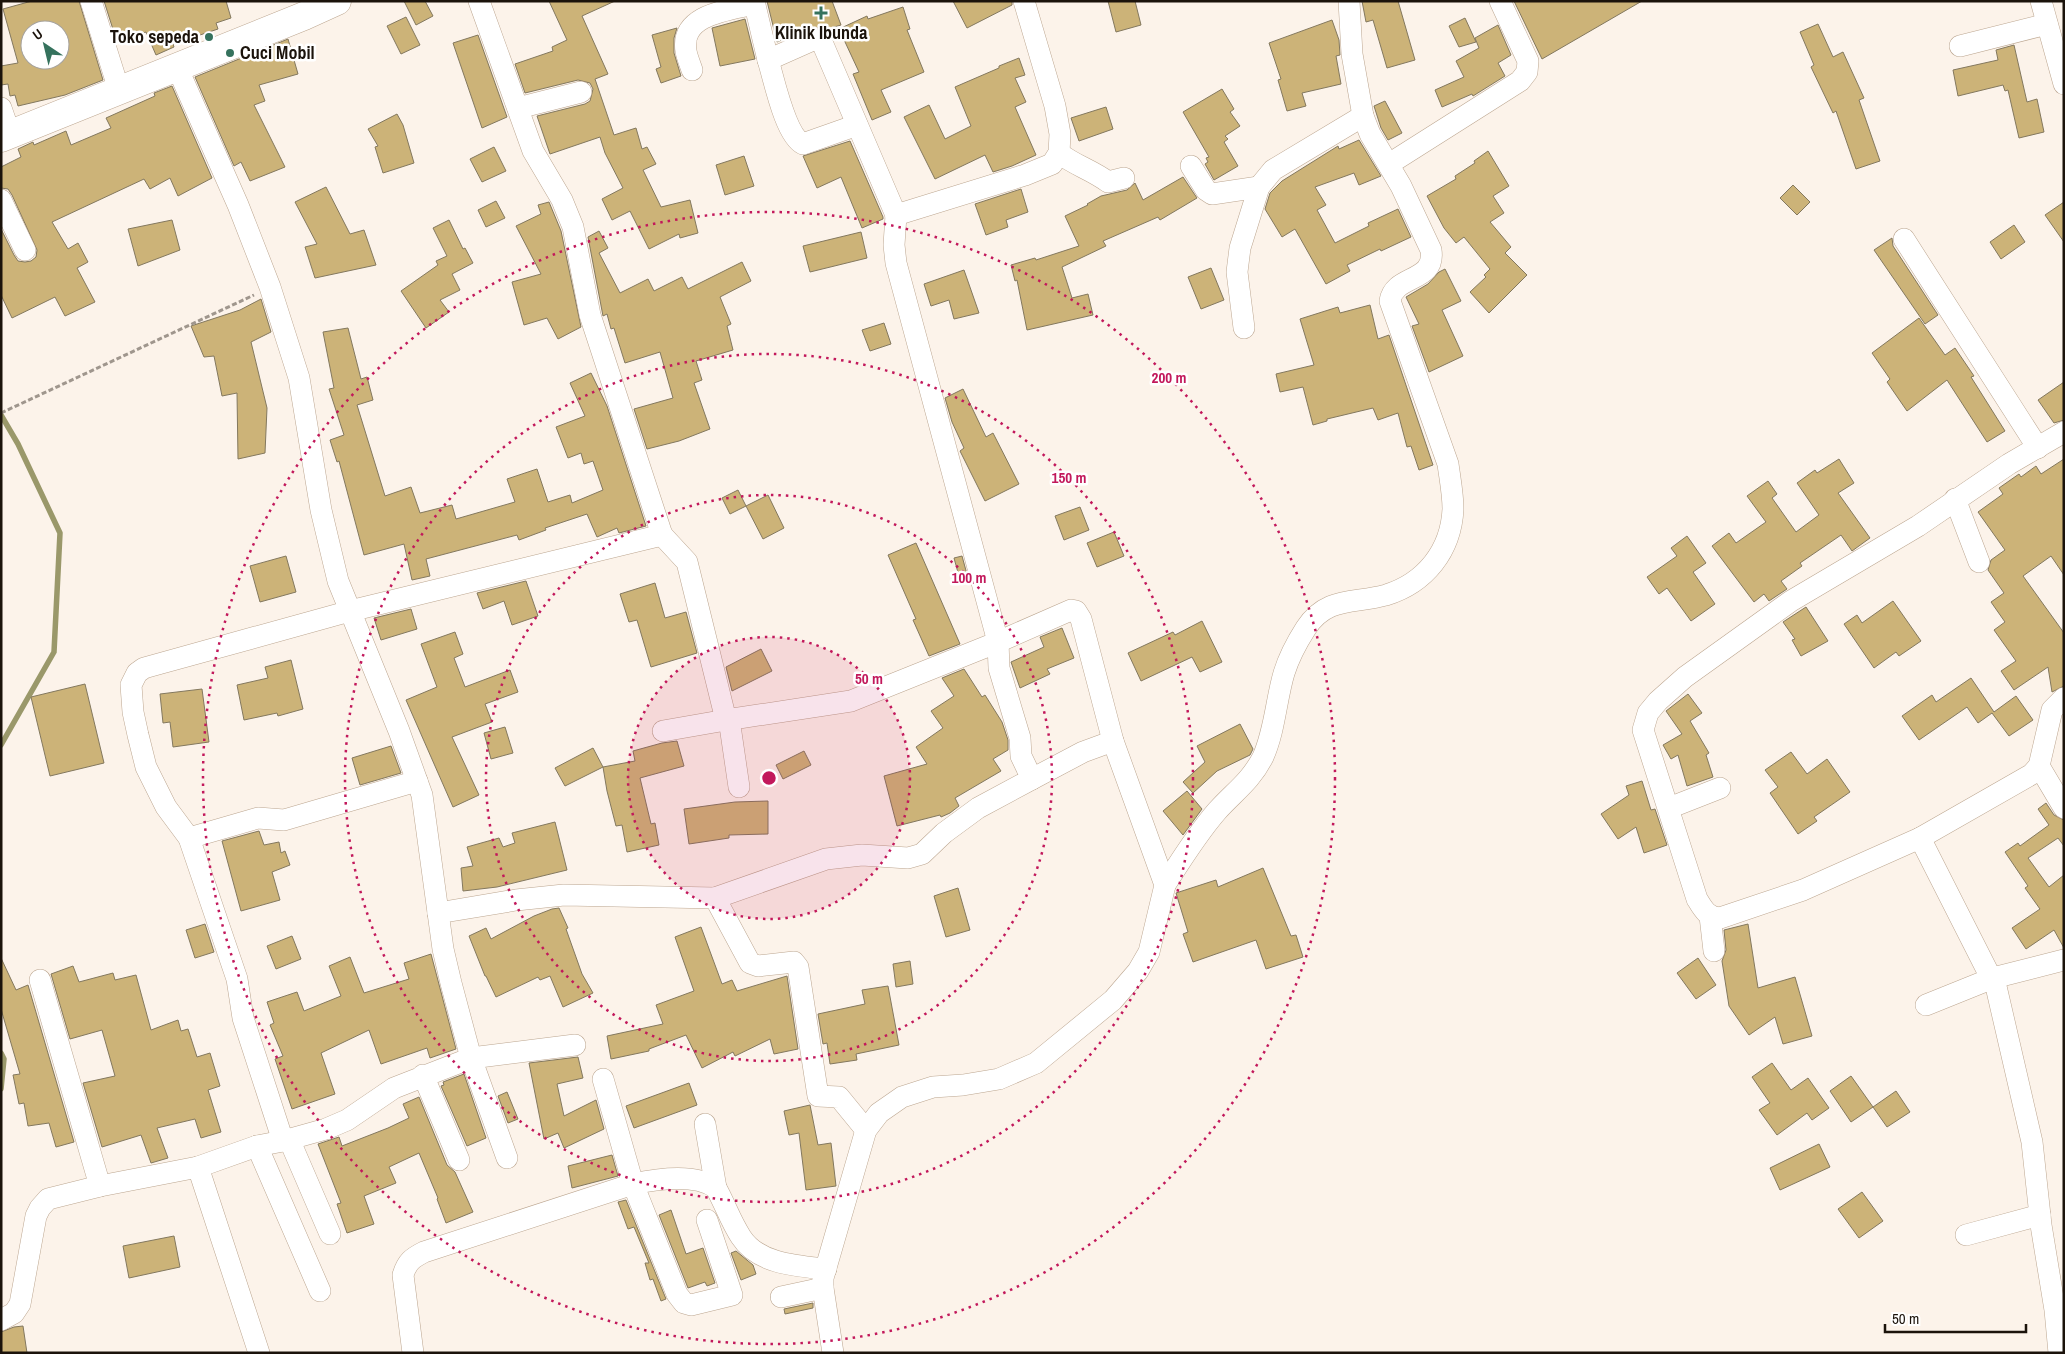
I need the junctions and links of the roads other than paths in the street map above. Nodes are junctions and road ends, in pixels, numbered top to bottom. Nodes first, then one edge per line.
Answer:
1 (91, 1) edge
2 (337, 1) edge
3 (479, 1) edge
4 (1349, 1) edge
5 (1500, 1) edge
6 (2040, 1) edge
7 (754, 3) edge
8 (1031, 3) edge
9 (2047, 24) junction
10 (1960, 46) dead end
11 (768, 60) junction
12 (177, 67) junction
13 (692, 70) dead end
14 (2064, 84) edge
15 (120, 90) junction
16 (581, 92) dead end
17 (1, 108) edge
18 (518, 108) junction
19 (1364, 116) junction
20 (857, 125) junction
21 (5, 136) edge
22 (1059, 153) junction
23 (1388, 164) junction
24 (1191, 166) dead end
25 (1124, 178) dead end
26 (1259, 187) junction
27 (1, 200) edge
28 (896, 215) junction
29 (1904, 239) dead end
30 (25, 250) dead end
31 (1244, 328) dead end
32 (2064, 432) edge
33 (2038, 448) junction
34 (1955, 500) junction
35 (662, 535) junction
36 (1979, 562) dead end
37 (350, 611) junction
38 (998, 642) junction
39 (2064, 698) edge
40 (727, 720) junction
41 (663, 731) dead end
42 (1112, 741) junction
43 (2039, 766) junction
44 (1032, 779) junction
45 (417, 781) junction
46 (739, 787) dead end
47 (1720, 788) dead end
48 (1669, 808) junction
49 (2064, 808) edge
50 (189, 838) junction
51 (1920, 838) junction
52 (1165, 885) junction
53 (715, 898) junction
54 (438, 913) junction
55 (1710, 916) junction
56 (1714, 951) dead end
57 (2064, 960) edge
58 (1993, 978) junction
59 (40, 980) dead end
60 (1926, 1005) dead end
61 (575, 1045) dead end
62 (471, 1058) junction
63 (423, 1075) junction
64 (603, 1079) dead end
65 (705, 1124) dead end
66 (866, 1130) junction
67 (286, 1140) junction
68 (257, 1146) junction
69 (507, 1158) dead end
70 (459, 1160) dead end
71 (198, 1167) junction
72 (633, 1184) junction
73 (100, 1186) junction
74 (716, 1188) junction
75 (2040, 1215) junction
76 (707, 1220) dead end
77 (330, 1234) dead end
78 (1966, 1235) dead end
79 (824, 1278) junction
80 (320, 1291) dead end
81 (781, 1297) dead end
82 (1, 1320) edge
83 (258, 1353) edge
84 (413, 1353) edge
85 (833, 1353) edge
86 (2059, 1353) edge

1 - 15 street
2 - 12 main road
3 - 18 street
4 - 19 street
5 - 23 street
6 - 9 street
7 - 11 street
7 - 13 street
8 - 22 street
9 - 10 street
9 - 14 street
11 - 20 street
11 - 20 street
12 - 15 main road
12 - 37 street
15 - 21 main road
16 - 18 street
17 - 21 street
18 - 35 street
19 - 23 street
19 - 26 street
20 - 28 street
22 - 25 street
22 - 28 street
23 - 52 street
24 - 26 street
26 - 31 street
27 - 30 street
28 - 38 street
29 - 33 street
32 - 33 street
33 - 34 street
34 - 36 street
34 - 48 street
35 - 37 street
35 - 40 street
37 - 45 street
37 - 50 street
38 - 40 street
38 - 42 street
38 - 44 street
39 - 43 street
40 - 41 street
40 - 46 street
42 - 44 street
42 - 52 street
43 - 49 street
43 - 51 street
44 - 53 street
45 - 50 street
45 - 54 street
47 - 48 street
48 - 55 street
50 - 67 street
51 - 55 street
51 - 58 street
52 - 66 street
53 - 54 street
53 - 66 street
54 - 62 street
55 - 56 street
57 - 58 street
58 - 60 street
58 - 75 street
59 - 73 street
61 - 62 street
62 - 63 street
62 - 69 street
63 - 67 street
63 - 70 street
64 - 72 street
65 - 74 street
66 - 79 street
67 - 68 street
67 - 77 street
68 - 71 street
68 - 80 street
71 - 73 street
71 - 83 street
72 - 74 street
72 - 76 street
72 - 84 street
73 - 82 street
74 - 79 street
75 - 78 street
75 - 86 street
79 - 81 street
79 - 85 street

